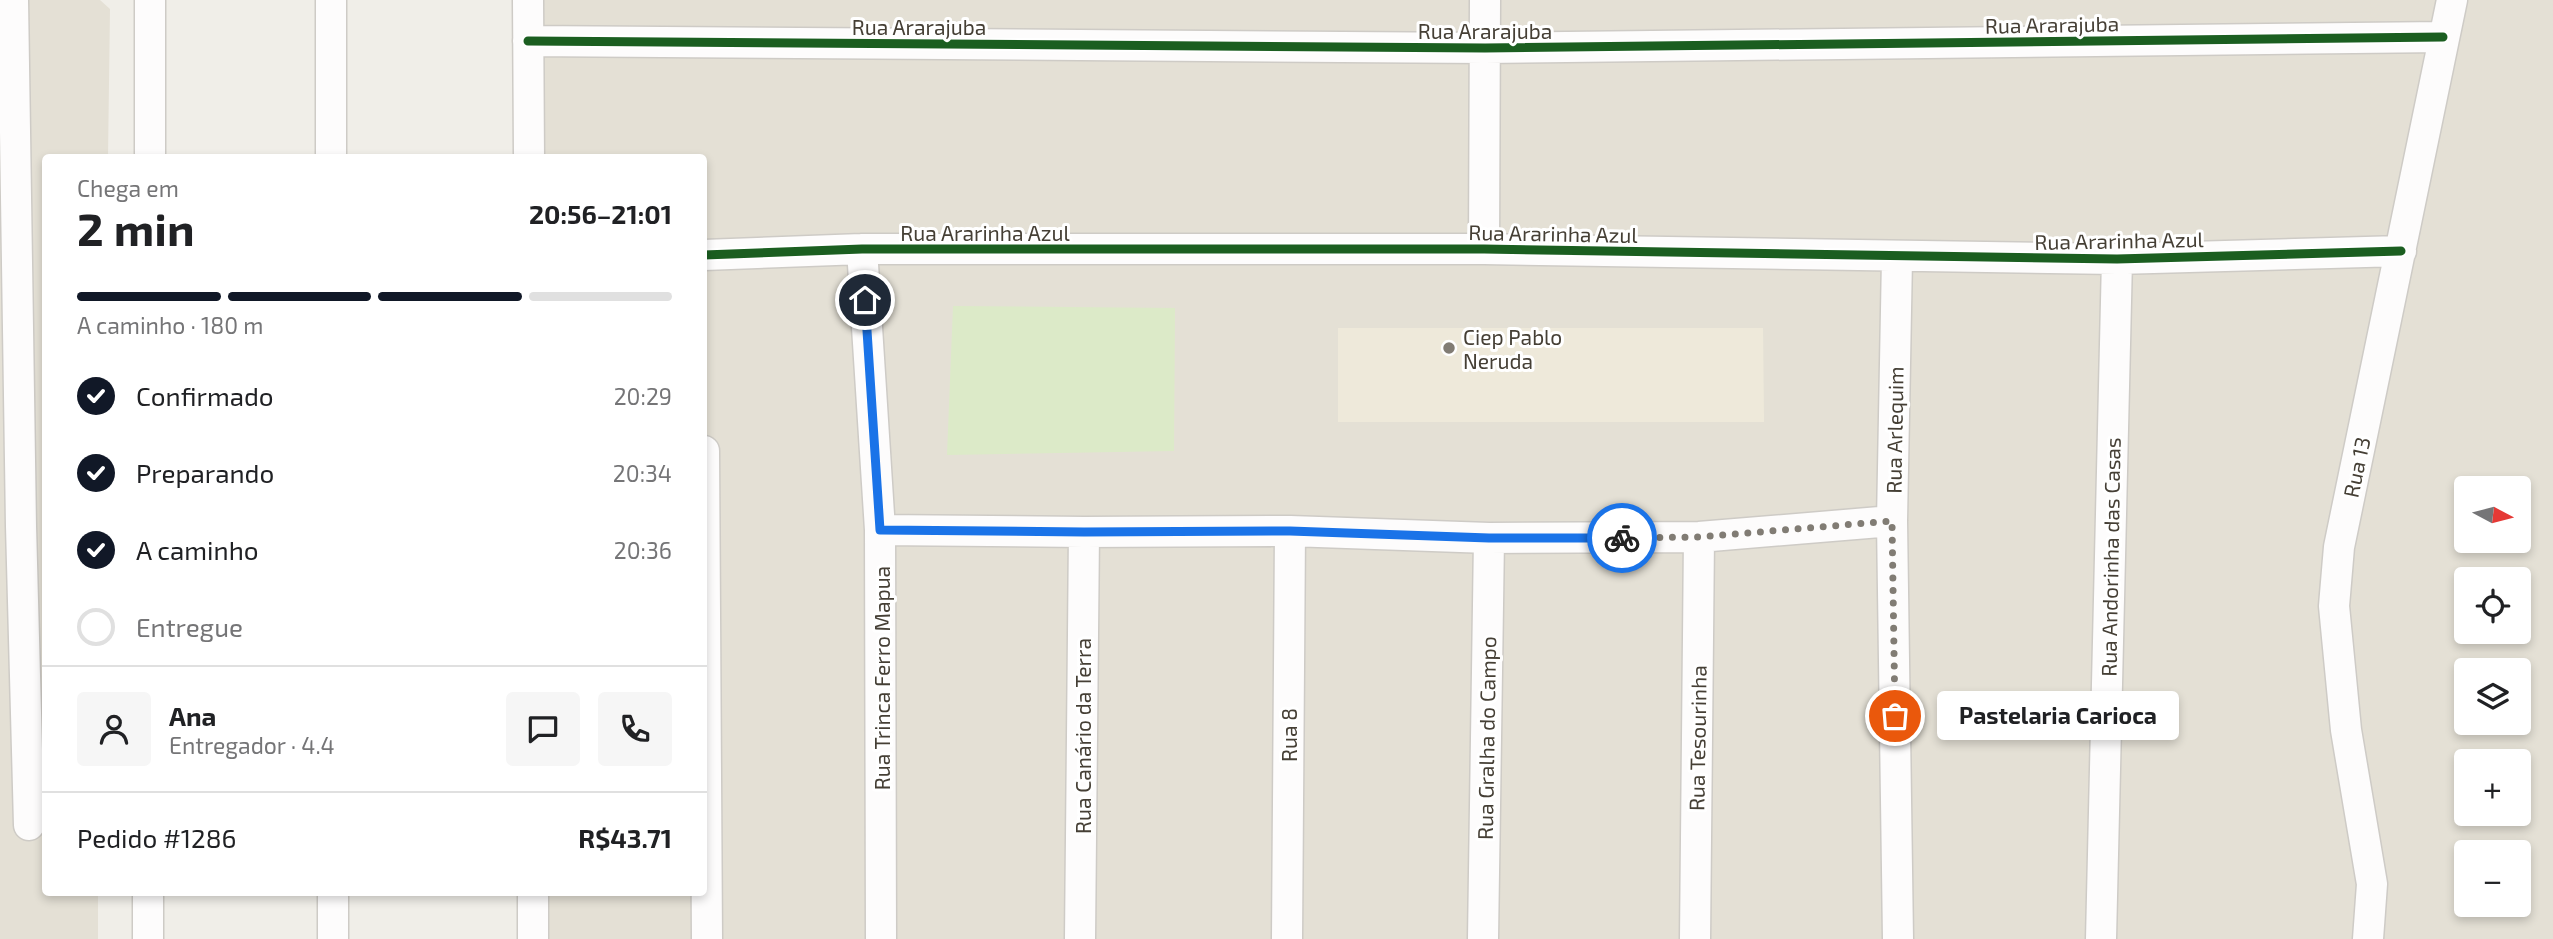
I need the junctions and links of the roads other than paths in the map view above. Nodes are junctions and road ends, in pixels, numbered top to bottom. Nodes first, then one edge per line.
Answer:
1 (13, 0) edge
2 (150, 0) edge
3 (331, 0) edge
4 (528, 0) edge
5 (1485, 0) edge
6 (2452, 0) edge
7 (2443, 37) junction
8 (528, 41) junction
9 (1485, 48) junction
10 (150, 154) edge
11 (331, 154) edge
12 (529, 154) edge
13 (862, 249) junction
14 (1484, 249) junction
15 (2401, 251) junction
16 (707, 255) edge
17 (1896, 258) junction
18 (2117, 259) junction
19 (1892, 521) junction
20 (880, 530) junction
21 (1290, 531) junction
22 (1084, 532) junction
23 (1699, 537) junction
24 (1489, 538) junction
25 (29, 825) dead end
26 (148, 896) edge
27 (333, 896) edge
28 (533, 896) edge
29 (707, 896) edge
30 (148, 939) edge
31 (333, 939) edge
32 (533, 939) edge
33 (707, 939) edge
34 (881, 939) edge
35 (1080, 939) edge
36 (1287, 939) edge
37 (1483, 939) edge
38 (1695, 939) edge
39 (1898, 939) edge
40 (2101, 939) edge
41 (2368, 939) edge

1 - 25 street
2 - 10 street
3 - 11 street
4 - 8 street
5 - 9 street
6 - 7 street, Rua 13
7 - 9 street, Rua Ararajuba
7 - 15 street, Rua 13
8 - 9 street, Rua Ararajuba
8 - 12 street
9 - 14 street
13 - 14 street, Rua Ararinha Azul
13 - 16 street, Rua Ararinha Azul
13 - 20 street, Rua Trinca Ferro Mapua
14 - 17 street, Rua Ararinha Azul
15 - 18 street, Rua Ararinha Azul
15 - 41 street, Rua 13
17 - 18 street, Rua Ararinha Azul
17 - 19 street, Rua Arlequim
18 - 40 street, Rua Andorinha das Casas
19 - 23 street
19 - 39 street, Rua Arlequim
20 - 22 street
20 - 34 street, Rua Trinca Ferro Mapua
21 - 22 street
21 - 24 street
21 - 36 street, Rua 8
22 - 35 street, Rua Canário da Terra
23 - 24 street
23 - 38 street, Rua Tesourinha
24 - 37 street, Rua Gralha do Campo
26 - 30 street
27 - 31 street
28 - 32 street
29 - 33 street

